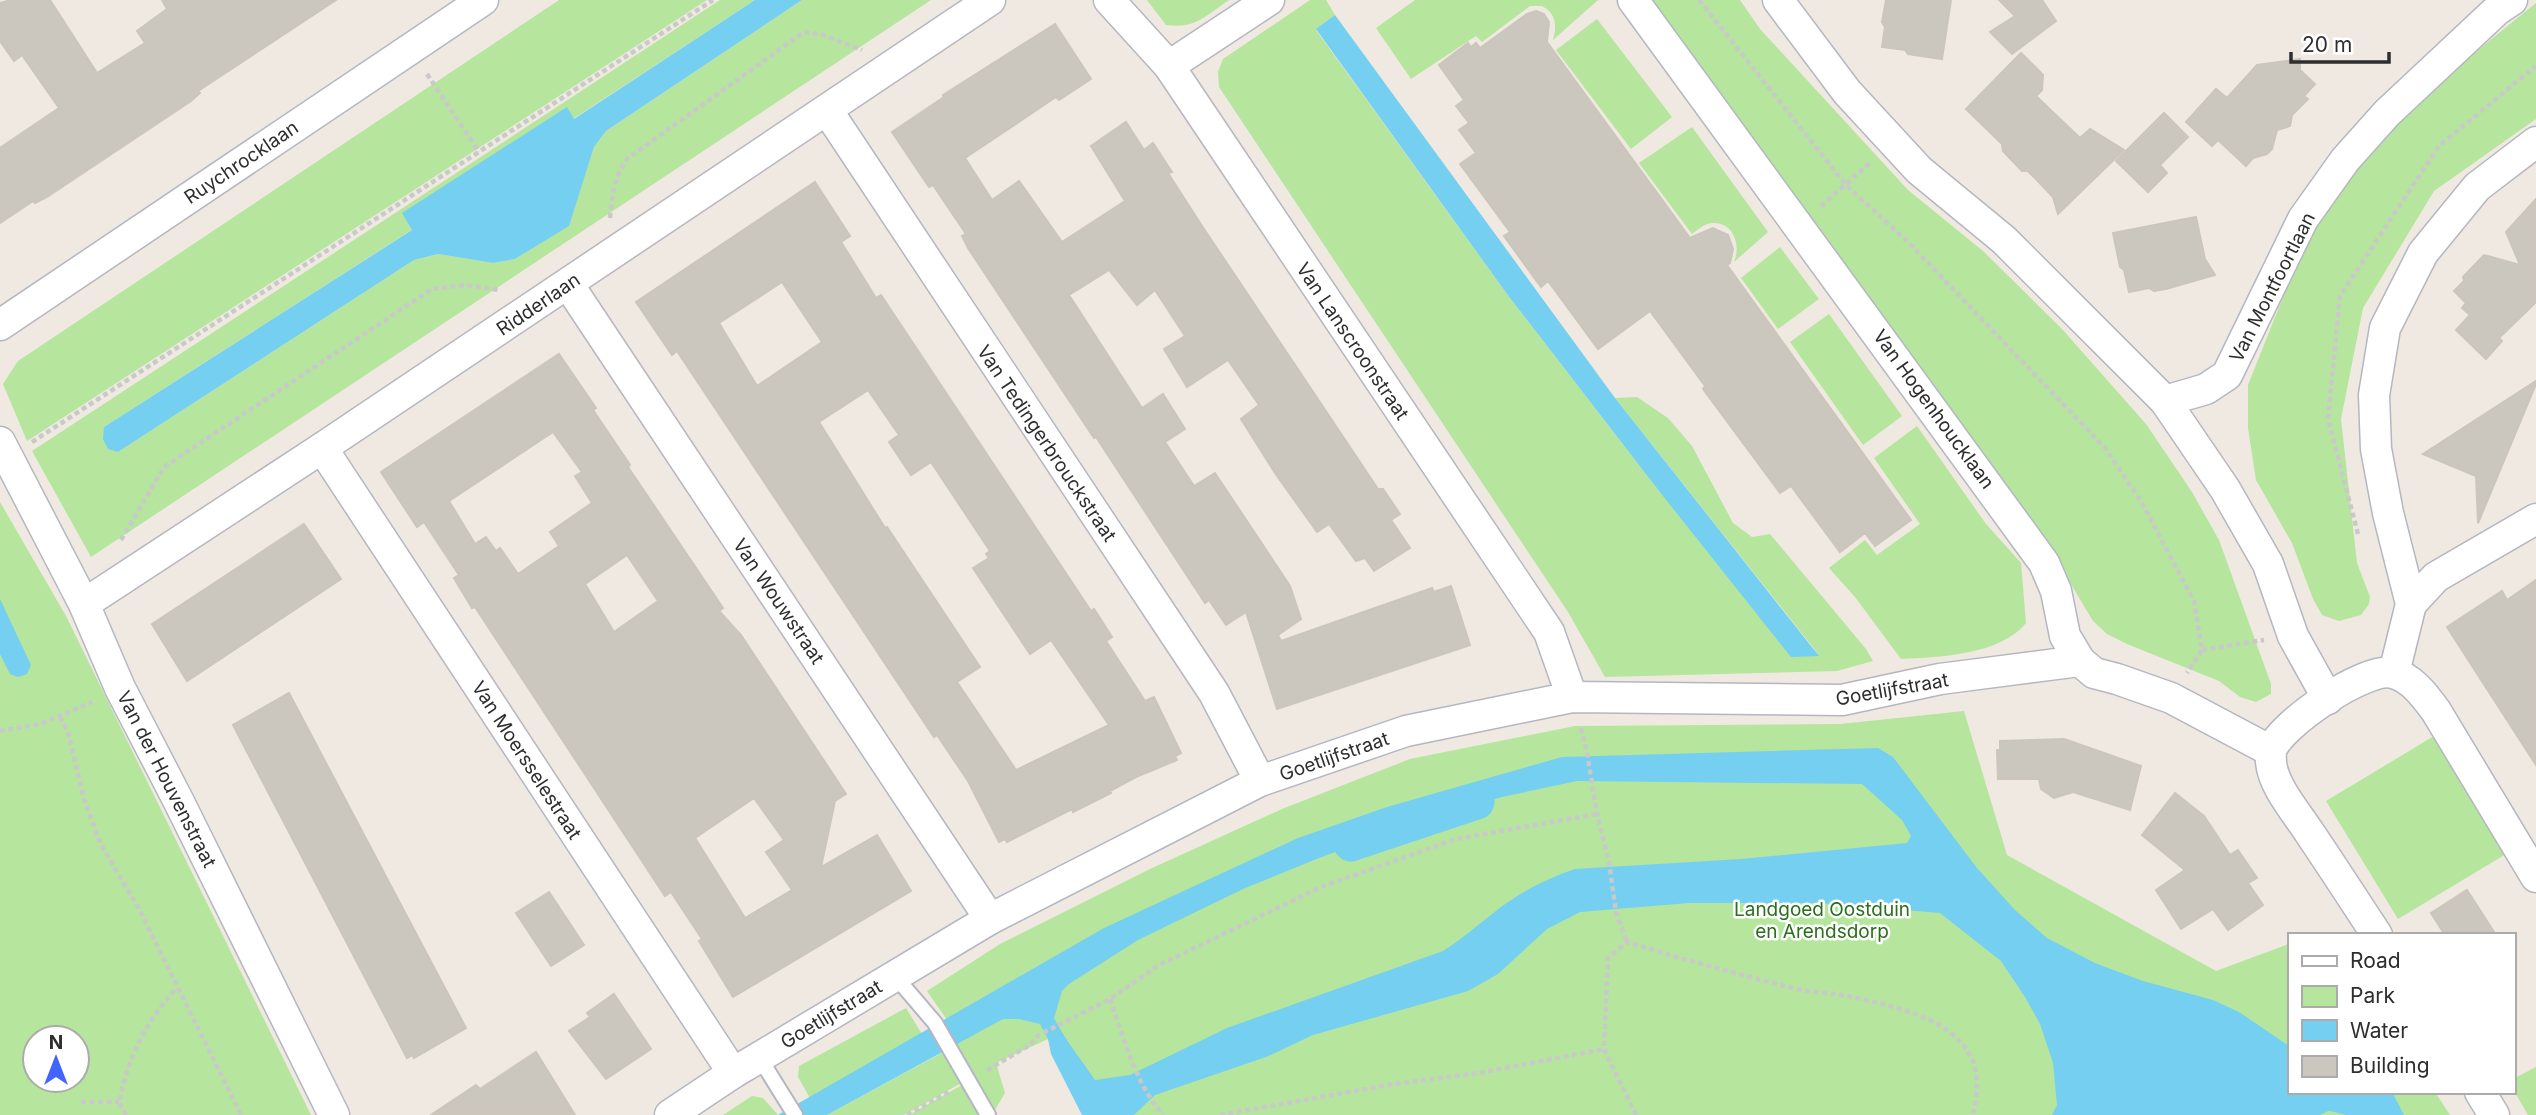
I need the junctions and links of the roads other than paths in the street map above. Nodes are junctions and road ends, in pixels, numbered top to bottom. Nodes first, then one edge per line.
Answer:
1 (483, 0) edge
2 (990, 0) edge
3 (1109, 0) edge
4 (1269, 0) edge
5 (1633, 0) edge
6 (1777, 0) edge
7 (2512, 0) edge
8 (1169, 66) junction
9 (827, 110) junction
10 (2536, 142) edge
11 (568, 284) junction
12 (0, 325) edge
13 (2165, 401) junction
14 (322, 448) junction
15 (4, 450) edge
16 (2536, 519) edge
17 (83, 604) junction
18 (2411, 604) junction
19 (2080, 661) junction
20 (2394, 673) junction
21 (1572, 697) junction
22 (2328, 699) junction
23 (2271, 751) junction
24 (1261, 781) junction
25 (2536, 877) edge
26 (990, 919) junction
27 (2375, 933) edge
28 (894, 975) junction
29 (760, 1057) junction
30 (733, 1073) junction
31 (2481, 1094) edge
32 (334, 1115) edge
33 (670, 1115) edge
34 (795, 1115) edge
35 (988, 1115) edge
36 (2494, 1115) edge

1 - 12 street, Ruychrocklaan
2 - 9 street, Ridderlaan
3 - 8 street, Van Lanscroonstraat
4 - 8 street
5 - 19 street, Van Hogenhoucklaan
6 - 13 street
7 - 13 street, Van Montfoortlaan
8 - 21 street, Van Lanscroonstraat
9 - 11 street, Ridderlaan
9 - 24 street, Van Tedingerbrouckstraat
10 - 18 street
11 - 14 street, Ridderlaan
11 - 26 street, Van Wouwstraat
13 - 22 street
14 - 17 street, Ridderlaan
14 - 30 street, Van Moersselestraat
15 - 17 street, Van der Houvenstraat
16 - 18 street
17 - 32 street, Van der Houvenstraat
18 - 20 street
19 - 21 street, Goetlijfstraat
19 - 23 street
20 - 22 street
20 - 25 street
21 - 24 street, Goetlijfstraat
22 - 23 street
23 - 27 street
24 - 26 street, Goetlijfstraat
26 - 28 street, Goetlijfstraat
28 - 29 street, Goetlijfstraat
28 - 35 lane
29 - 30 street, Goetlijfstraat
29 - 34 lane
30 - 33 street, Goetlijfstraat
31 - 36 street

